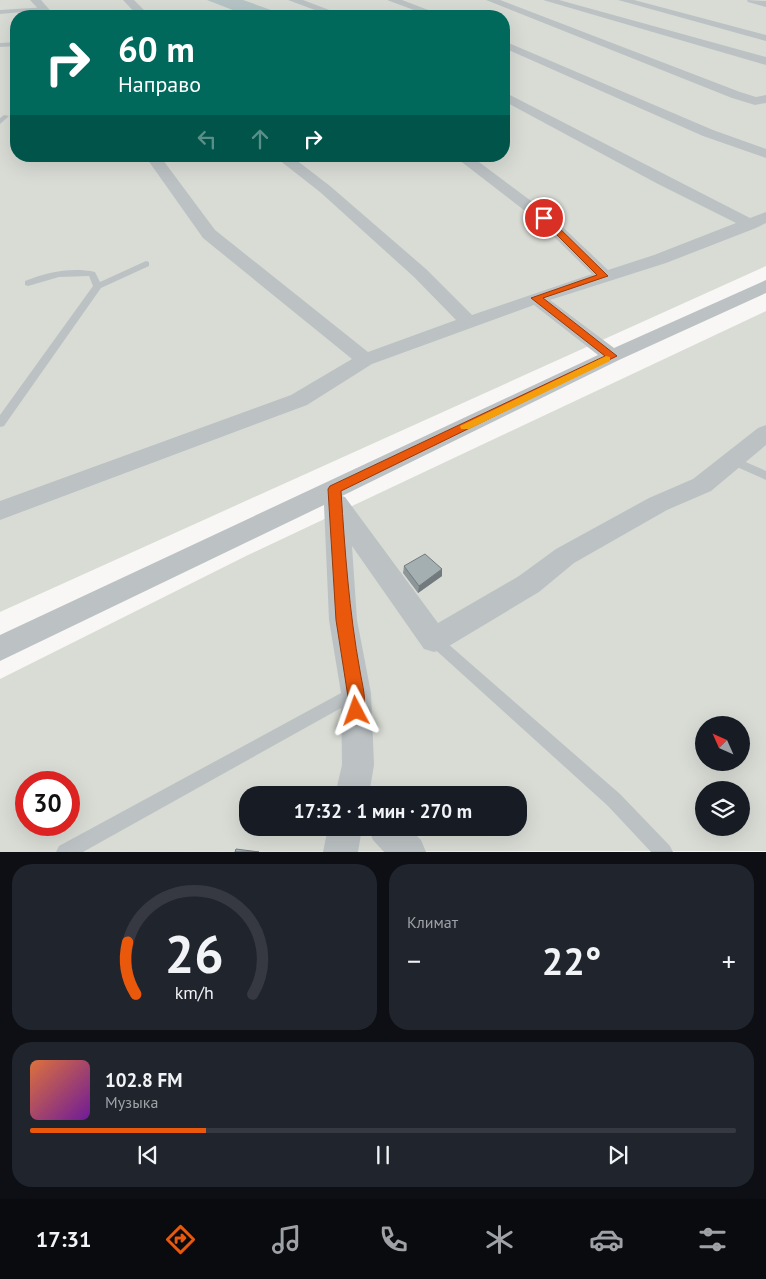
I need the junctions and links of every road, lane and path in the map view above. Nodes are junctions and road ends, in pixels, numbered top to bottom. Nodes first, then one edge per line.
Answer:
1 (35, 0) edge
2 (128, 0) edge
3 (293, 0) edge
4 (396, 0) edge
5 (491, 0) edge
6 (548, 0) edge
7 (622, 0) edge
8 (752, 0) edge
9 (766, 4) edge
10 (46, 10) edge
11 (138, 10) edge
12 (322, 10) edge
13 (423, 10) edge
14 (766, 38) edge
15 (510, 47) edge
16 (766, 61) edge
17 (510, 99) edge
18 (766, 99) edge
19 (6, 116) dead end
20 (0, 122) edge
21 (766, 154) edge
22 (156, 162) edge
23 (289, 162) edge
24 (469, 162) edge
25 (758, 220) edge
26 (146, 264) dead end
27 (604, 276) junction
28 (28, 282) dead end
29 (98, 286) junction
30 (766, 286) edge
31 (536, 298) junction
32 (468, 322) junction
33 (612, 356) junction
34 (365, 360) junction
35 (0, 423) edge
36 (766, 432) edge
37 (732, 460) junction
38 (766, 476) edge
39 (336, 497) junction
40 (0, 511) edge
41 (434, 640) junction
42 (0, 649) edge
43 (356, 693) junction
44 (355, 780) edge
45 (343, 836) edge
46 (393, 836) edge
47 (65, 852) edge
48 (340, 852) edge
49 (409, 852) edge
50 (664, 852) edge

1 - 10 street
2 - 11 street
3 - 12 street
4 - 13 street
5 - 18 street
6 - 16 street
7 - 14 street
8 - 9 street
15 - 21 street
17 - 25 street
19 - 20 lane
22 - 34 street
23 - 32 street
24 - 27 street
25 - 27 street
26 - 29 lane
27 - 31 street
28 - 29 lane
29 - 35 lane
30 - 33 street
31 - 32 street
31 - 33 street
32 - 34 street
33 - 39 street
34 - 40 street
36 - 37 street
37 - 38 lane
37 - 41 street
39 - 41 street
39 - 42 street
39 - 43 street
41 - 50 lane
43 - 44 street
43 - 47 lane
45 - 48 street
46 - 49 street

